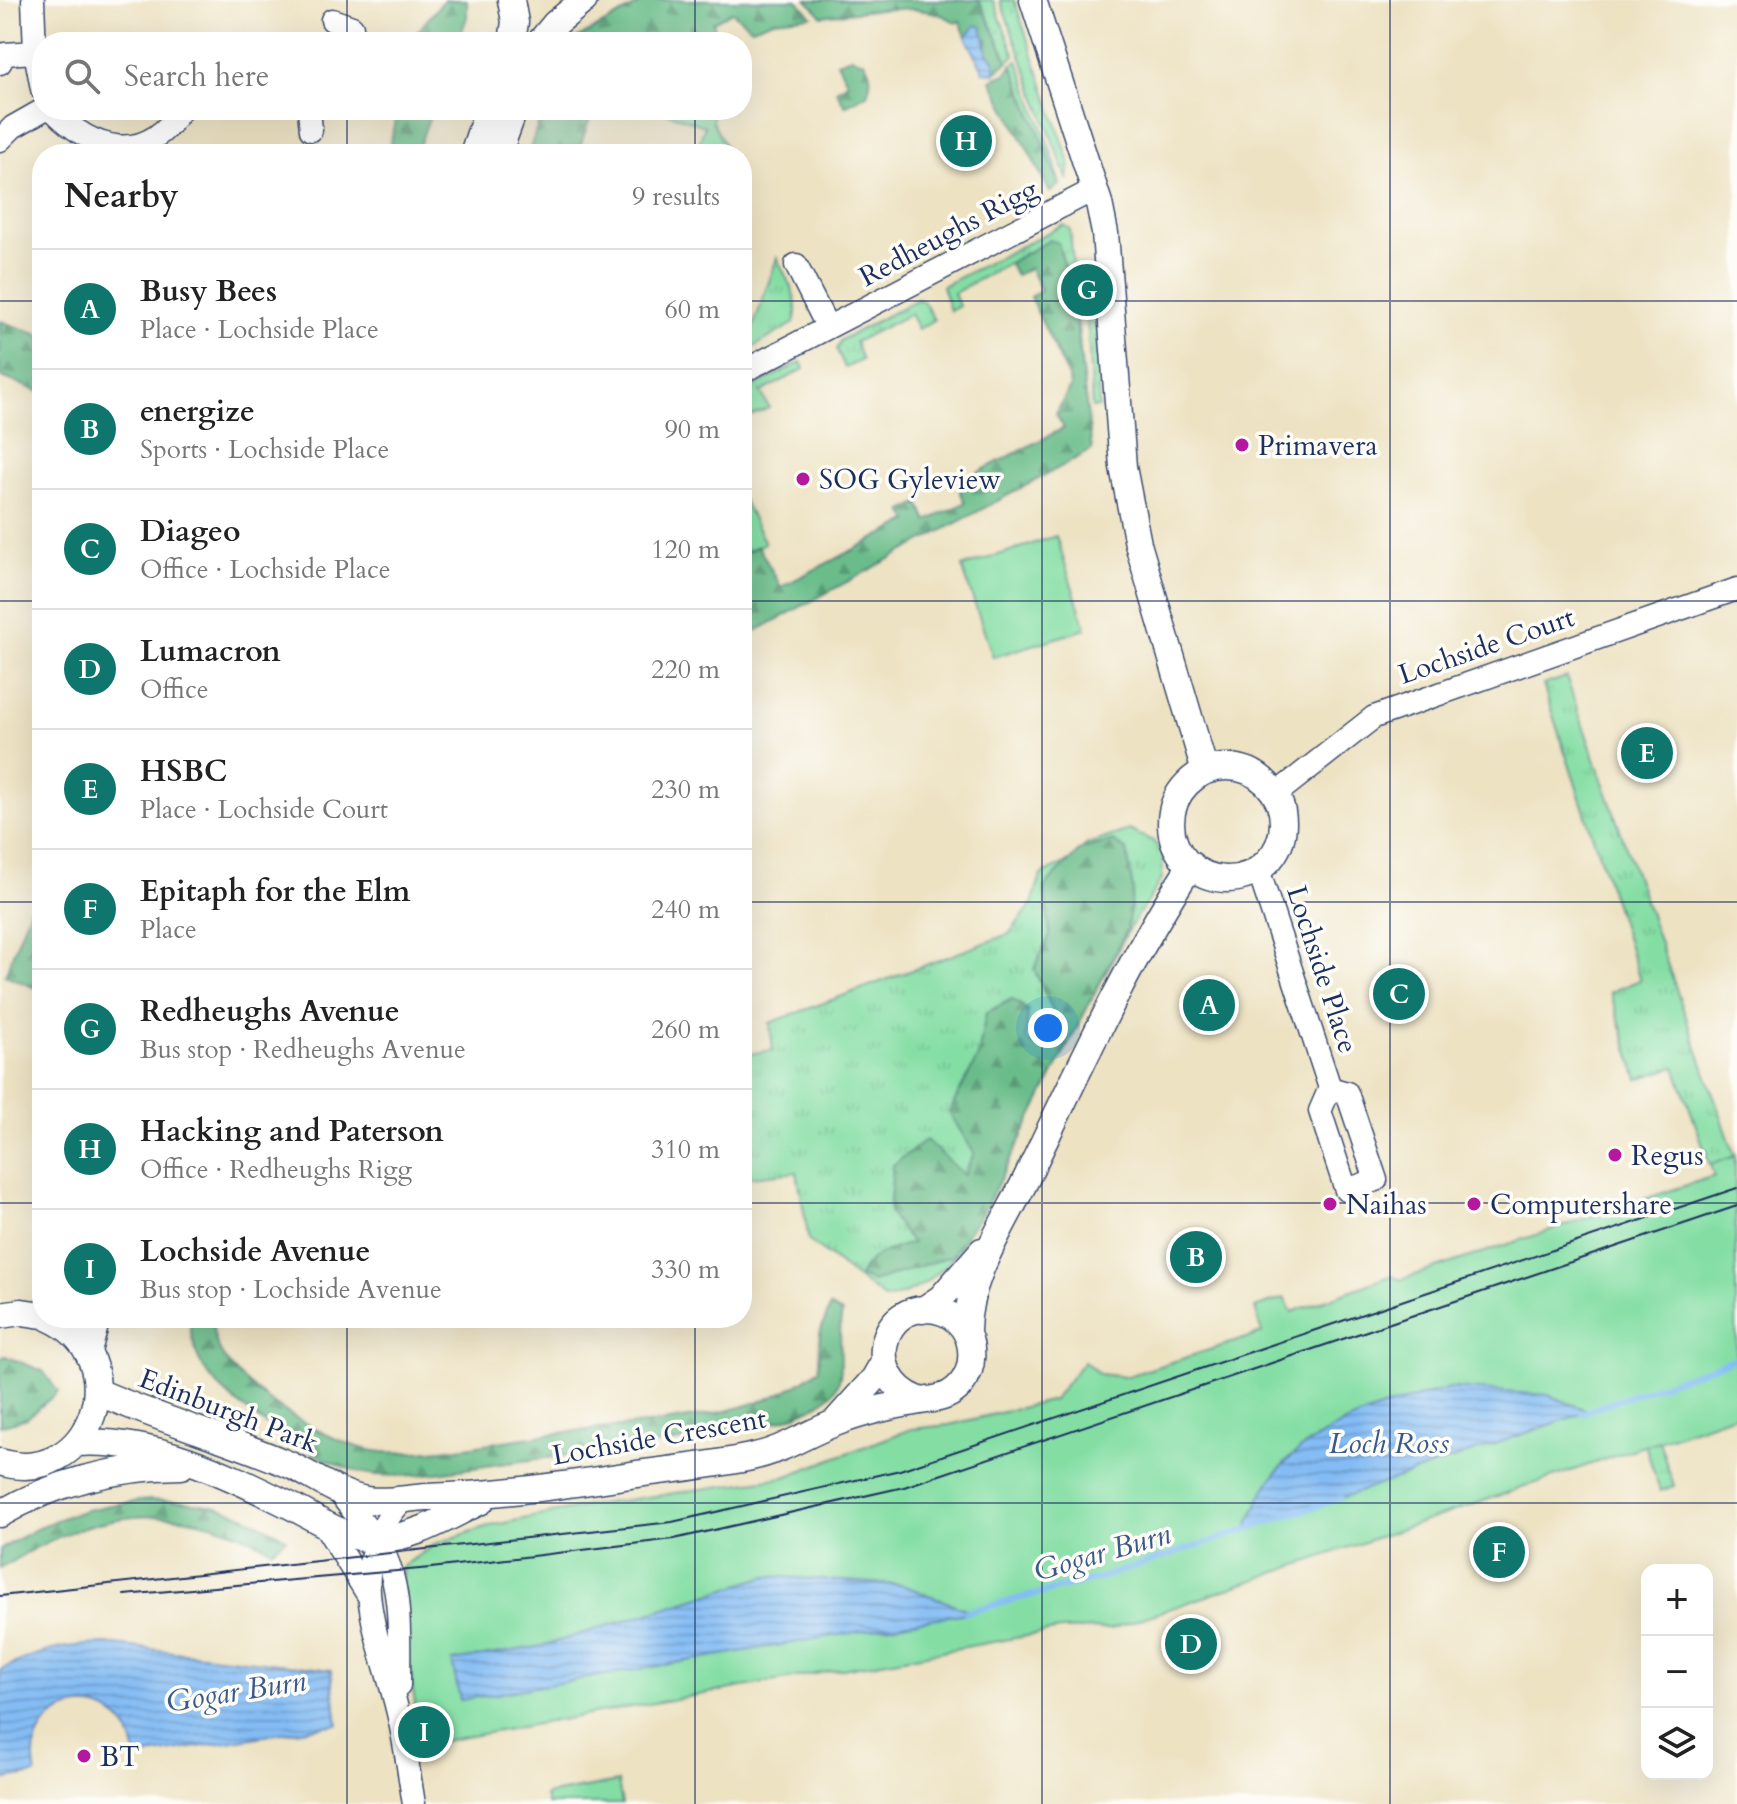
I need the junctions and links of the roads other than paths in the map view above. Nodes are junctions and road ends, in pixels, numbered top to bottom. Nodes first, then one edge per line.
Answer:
1 (33, 0) edge
2 (511, 0) edge
3 (584, 0) edge
4 (1033, 0) edge
5 (332, 20) dead end
6 (34, 32) edge
7 (350, 32) edge
8 (514, 32) edge
9 (548, 32) edge
10 (32, 52) edge
11 (0, 63) edge
12 (32, 116) edge
13 (62, 120) edge
14 (172, 120) edge
15 (485, 120) edge
16 (510, 120) edge
17 (0, 140) edge
18 (113, 144) edge
19 (146, 144) edge
20 (476, 144) edge
21 (502, 144) edge
22 (1095, 189) junction
23 (796, 265) dead end
24 (827, 326) junction
25 (752, 367) edge
26 (1737, 589) edge
27 (1205, 771) junction
28 (1276, 794) junction
29 (1191, 865) junction
30 (1258, 869) junction
31 (1330, 1088) dead end
32 (998, 1233) junction
33 (923, 1310) junction
34 (65, 1328) edge
35 (94, 1328) edge
36 (967, 1333) junction
37 (88, 1351) junction
38 (883, 1363) junction
39 (98, 1392) junction
40 (917, 1399) junction
41 (833, 1424) junction
42 (76, 1443) junction
43 (205, 1466) junction
44 (3, 1467) edge
45 (336, 1488) junction
46 (492, 1496) junction
47 (404, 1499) junction
48 (0, 1514) edge
49 (325, 1526) junction
50 (417, 1531) junction
51 (376, 1539) junction
52 (392, 1581) junction
53 (368, 1596) junction
54 (398, 1714) junction
55 (414, 1804) edge

1 - 6 street
2 - 8 street
3 - 9 street
4 - 22 street
5 - 7 street
10 - 11 street
12 - 17 street
13 - 18 street
14 - 19 street
15 - 20 street
16 - 21 street
22 - 24 street, Redheughs Rigg
22 - 27 street
23 - 24 street
24 - 25 street, Redheughs Rigg
26 - 28 street, Lochside Court
27 - 28 street
27 - 29 street
28 - 30 street
29 - 30 street
29 - 32 street, Lochside Crescent
30 - 31 street, Lochside Place
32 - 33 street, Lochside Crescent
32 - 36 street, Lochside Crescent
33 - 36 street
33 - 38 street, Lochside Crescent
34 - 37 street
35 - 37 street
36 - 40 street, Lochside Crescent
37 - 39 street
38 - 40 street
38 - 41 street, Lochside Crescent
39 - 42 street
39 - 45 street, Edinburgh Park
40 - 41 street, Lochside Crescent
41 - 46 street, Lochside Crescent
42 - 43 street
42 - 44 street
43 - 48 street
43 - 49 street
45 - 47 street, Lochside Crescent
45 - 51 street
46 - 47 street, Lochside Crescent
46 - 50 street, Lochside Crescent
47 - 51 street
49 - 51 street, Lochside Crescent
49 - 53 street
50 - 51 street, Lochside Crescent
50 - 52 street
51 - 52 street
51 - 53 street
52 - 54 street
53 - 54 street
54 - 55 street

